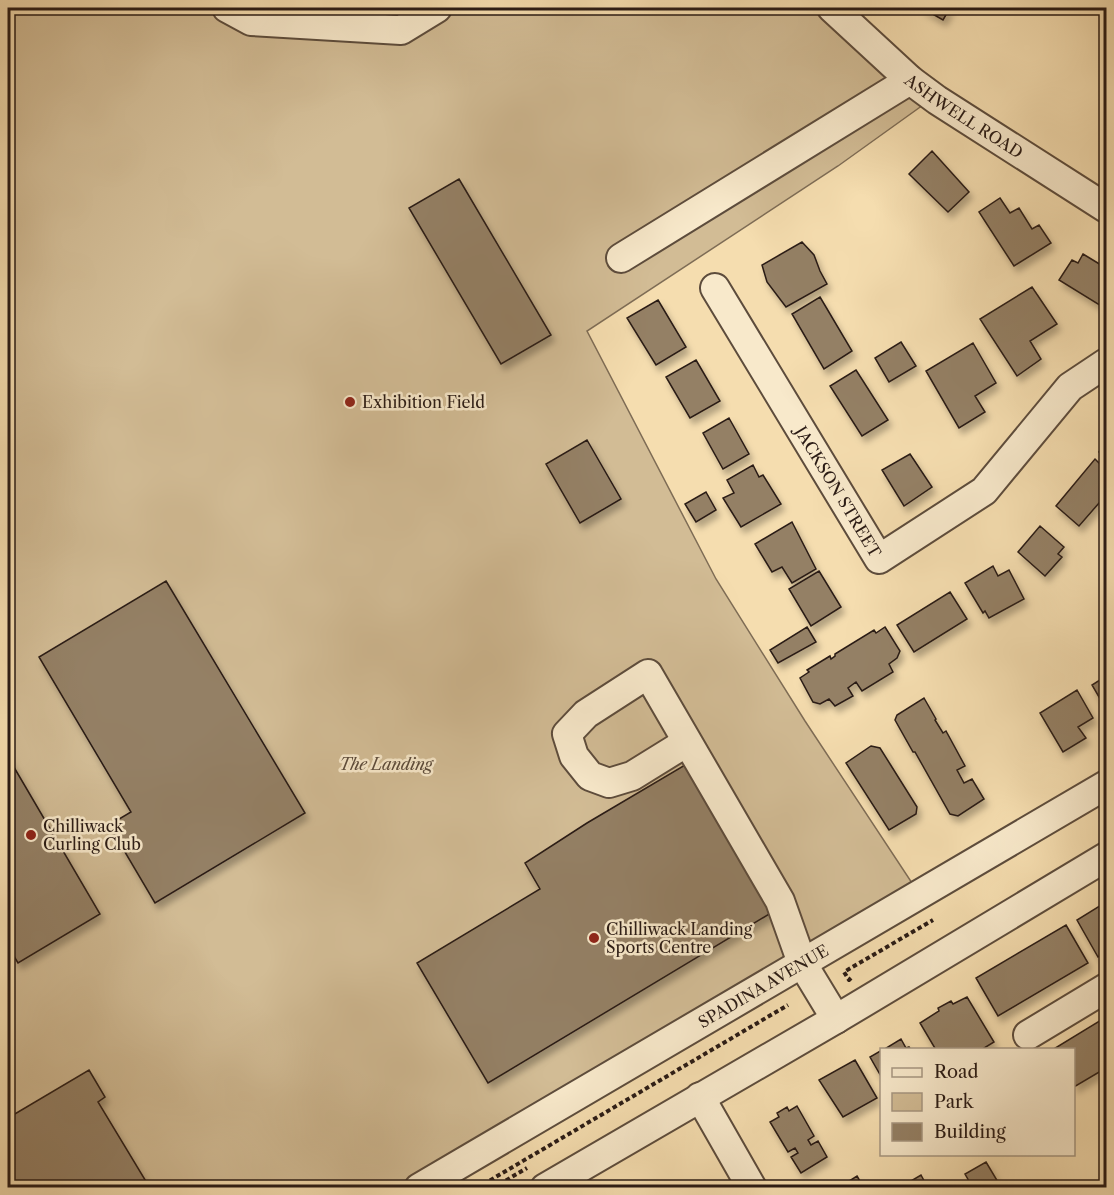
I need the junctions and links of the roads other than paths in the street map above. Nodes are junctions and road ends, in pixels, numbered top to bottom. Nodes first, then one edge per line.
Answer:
1 (227, 8) edge
2 (437, 8) edge
3 (834, 8) edge
4 (910, 80) junction
5 (1107, 208) edge
6 (621, 258) dead end
7 (716, 288) dead end
8 (1107, 363) edge
9 (687, 741) junction
10 (1107, 785) edge
11 (1107, 857) edge
12 (802, 963) junction
13 (1107, 988) edge
14 (836, 1019) junction
15 (1028, 1035) dead end
16 (700, 1097) junction
17 (419, 1188) edge
18 (545, 1188) edge
19 (752, 1188) edge

1 - 2 street
3 - 4 street, ASHWELL ROAD
4 - 5 street, ASHWELL ROAD
4 - 6 street
7 - 8 street, JACKSON STREET
9 - 9 street
9 - 12 street
10 - 12 street, SPADINA AVENUE
11 - 14 street
12 - 14 street
12 - 17 street, SPADINA AVENUE
13 - 15 street
14 - 16 street
16 - 18 street
16 - 19 street

